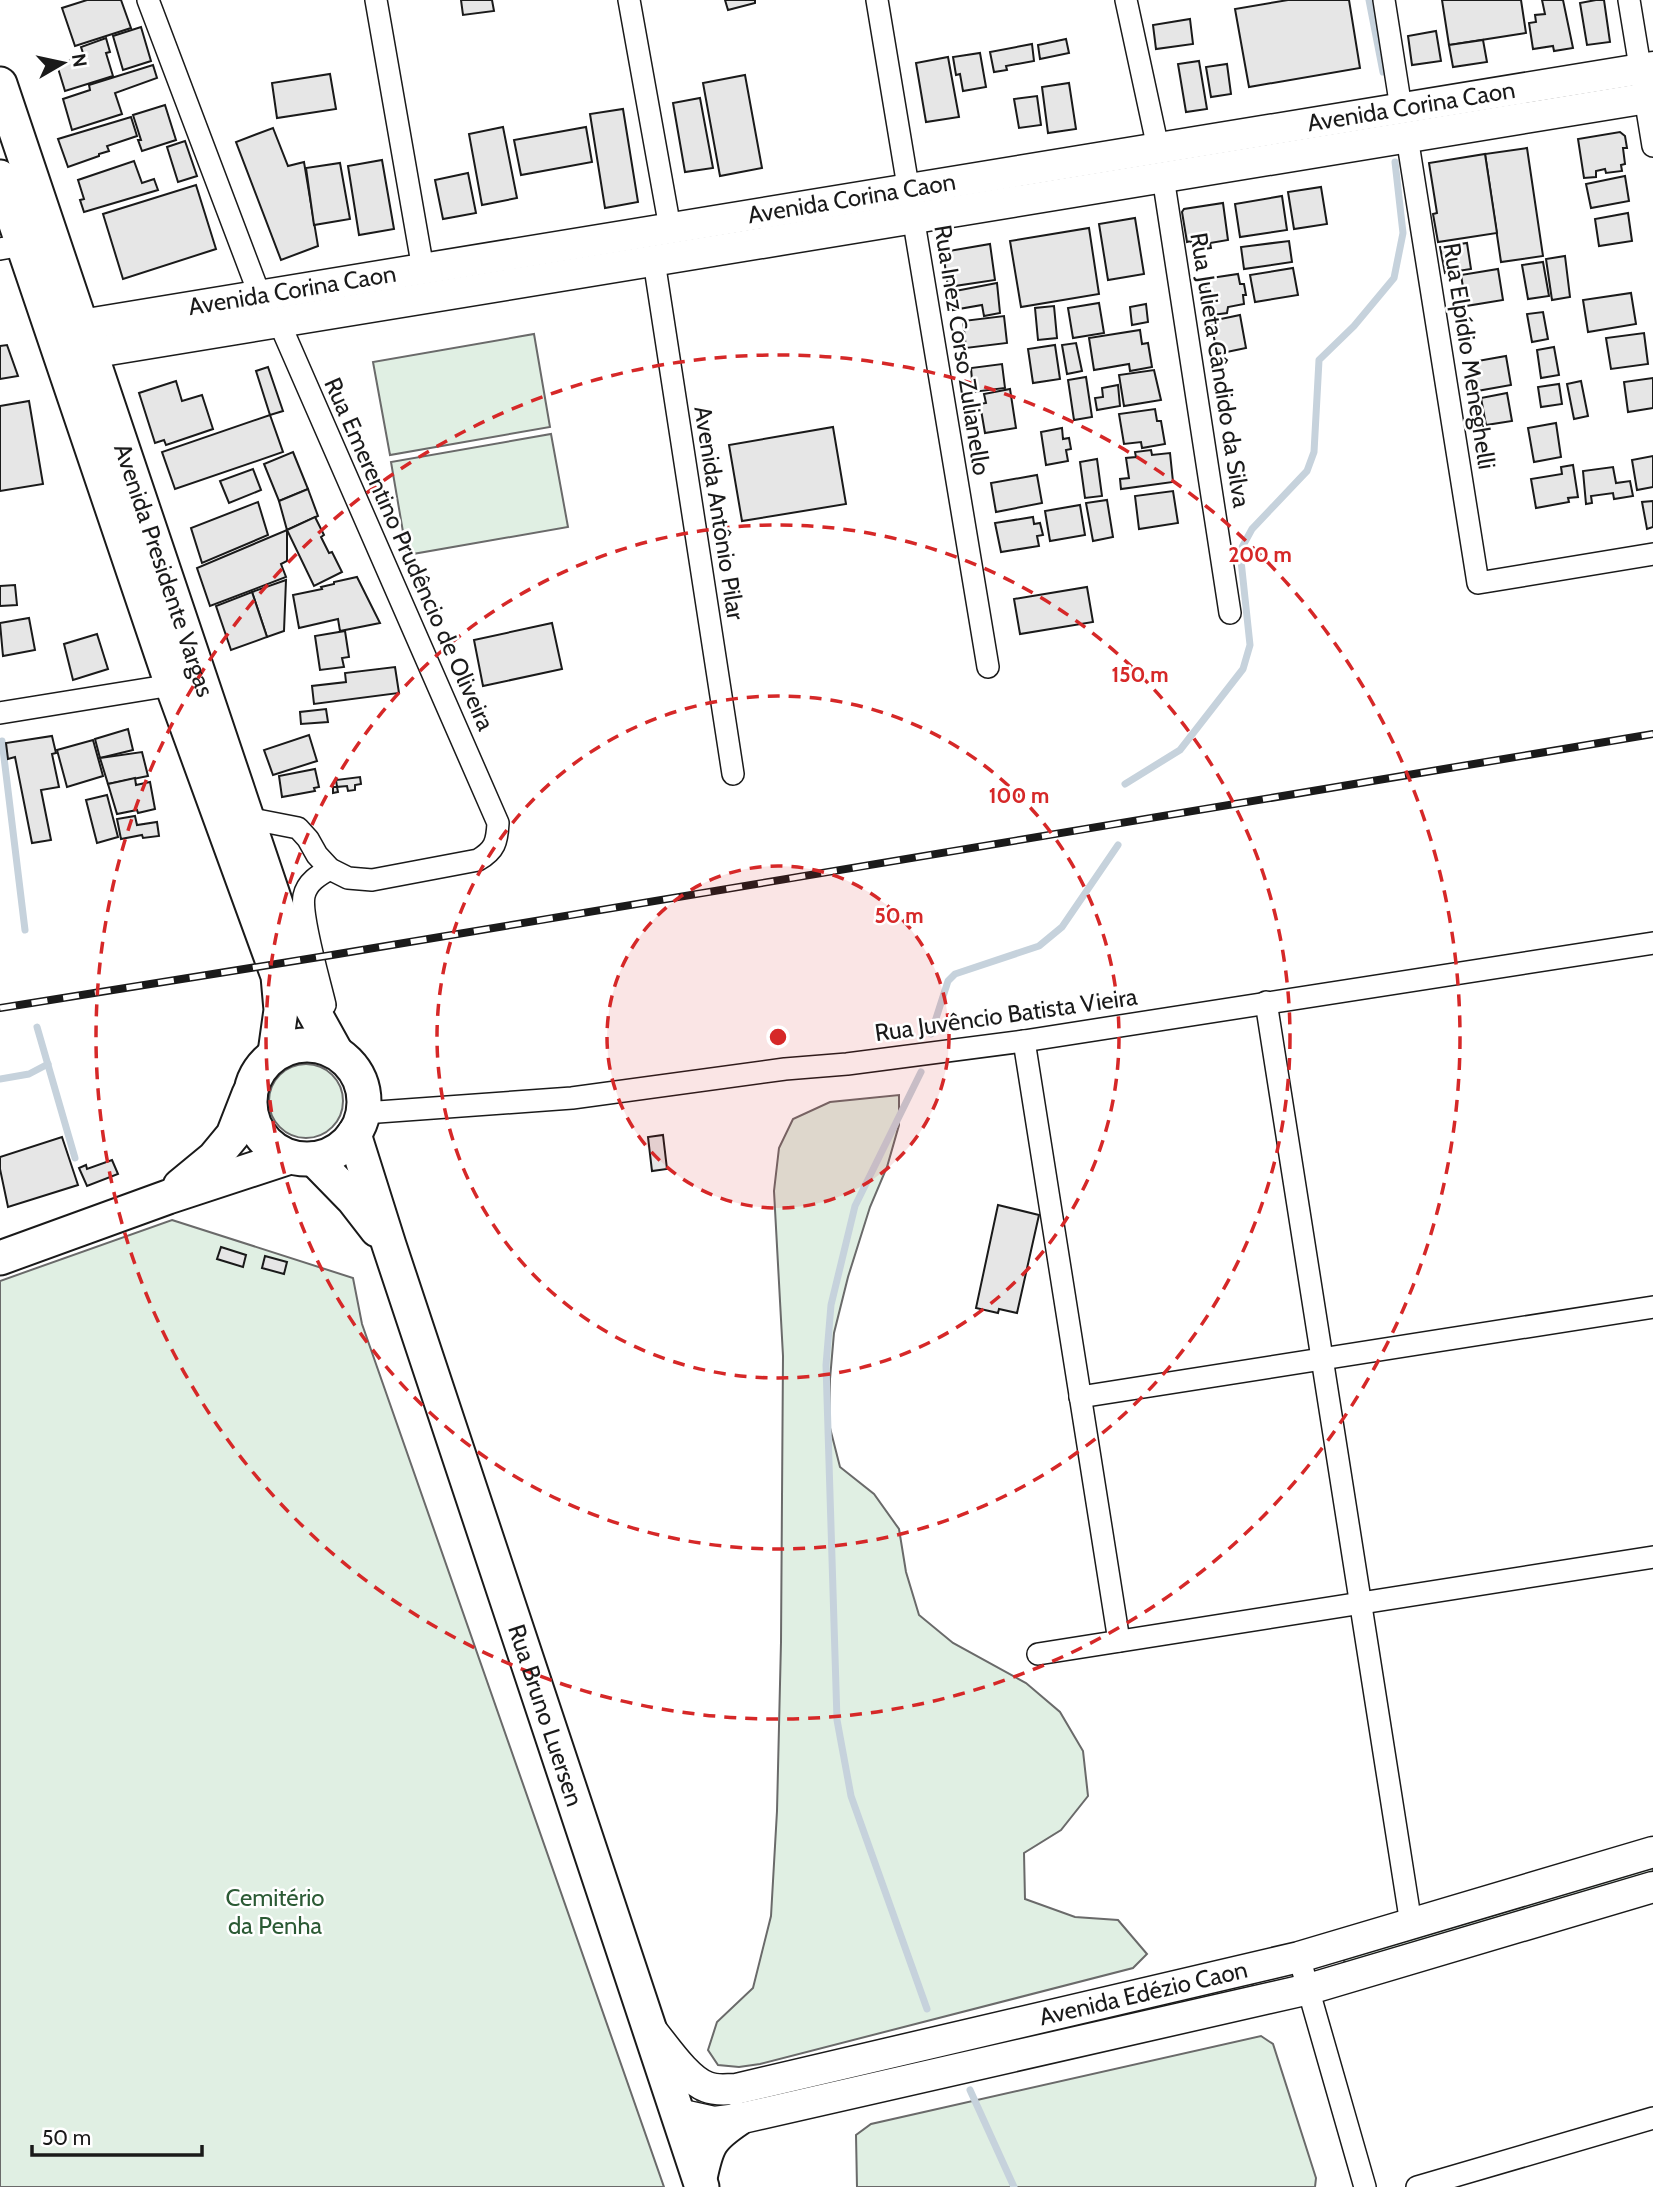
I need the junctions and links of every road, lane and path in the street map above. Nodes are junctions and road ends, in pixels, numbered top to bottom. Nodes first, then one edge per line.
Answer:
1 (148, 0) edge
2 (376, 0) edge
3 (629, 0) edge
4 (877, 0) edge
5 (1126, 0) edge
6 (1384, 0) edge
7 (1629, 0) edge
8 (1647, 68) edge
9 (0, 84) edge
10 (1649, 98) edge
11 (1401, 108) junction
12 (1407, 137) junction
13 (1653, 146) edge
14 (1158, 148) junction
15 (0, 177) edge
16 (1163, 177) junction
17 (909, 189) junction
18 (914, 218) junction
19 (670, 228) junction
20 (12, 247) edge
21 (654, 261) junction
22 (423, 269) junction
23 (260, 296) junction
24 (279, 322) junction
25 (76, 342) junction
26 (1653, 554) edge
27 (1230, 613) dead end
28 (988, 667) dead end
29 (172, 685) junction
30 (0, 713) edge
31 (733, 774) dead end
32 (247, 818) junction
33 (330, 869) junction
34 (1653, 943) edge
35 (1266, 1002) junction
36 (1024, 1041) junction
37 (336, 1052) junction
38 (275, 1053) junction
39 (250, 1092) junction
40 (359, 1124) junction
41 (302, 1158) junction
42 (168, 1197) junction
43 (389, 1245) junction
44 (0, 1258) edge
45 (1653, 1307) edge
46 (1322, 1359) junction
47 (1080, 1396) junction
48 (1653, 1557) edge
49 (1361, 1603) junction
50 (1119, 1641) junction
51 (1038, 1654) dead end
52 (1653, 1852) edge
53 (1653, 1887) edge
54 (1411, 1924) junction
55 (1299, 1957) junction
56 (1309, 1989) junction
57 (650, 2029) junction
58 (678, 2114) junction
59 (1653, 2118) edge
60 (738, 2119) junction
61 (701, 2182) edge
62 (1365, 2187) edge
63 (1417, 2187) edge

1 - 23 street
2 - 22 street
3 - 19 street
4 - 17 street, Rua Inez Corso Zulianello
5 - 14 street
6 - 11 street
7 - 8 street
8 - 10 street
8 - 11 main road, Avenida Corina Caon
9 - 25 main road, Avenida Presidente Vargas
10 - 12 main road, Avenida Corina Caon
10 - 13 street
11 - 14 main road, Avenida Corina Caon
12 - 16 main road, Avenida Corina Caon
12 - 26 street, Rua Elpídio Meneghelli
14 - 17 main road, Avenida Corina Caon
15 - 20 main road, Avenida Presidente Vargas
16 - 18 main road, Avenida Corina Caon
16 - 27 street, Rua Julieta Cândido da Silva
17 - 18 street, Rua Inez Corso Zulianello
17 - 19 main road, Avenida Corina Caon
18 - 21 main road, Avenida Corina Caon
18 - 28 street, Rua Inez Corso Zulianello
19 - 22 main road, Avenida Corina Caon
20 - 25 main road, Avenida Presidente Vargas
21 - 24 main road, Avenida Corina Caon
21 - 31 street, Avenida Antônio Pilar
22 - 23 main road, Avenida Corina Caon
23 - 25 main road, Avenida Corina Caon
24 - 25 main road, Avenida Corina Caon
24 - 33 street, Rua Emerentino Prudêncio de Oliveira
25 - 29 main road, Avenida Presidente Vargas
25 - 32 main road, Avenida Presidente Vargas
29 - 30 street
29 - 38 main road, Avenida Presidente Vargas
32 - 33 street
32 - 37 main road, Avenida Presidente Vargas
33 - 37 street
34 - 35 street, Rua Juvêncio Batista Vieira
35 - 36 street, Rua Juvêncio Batista Vieira
35 - 46 street
36 - 40 street, Rua Juvêncio Batista Vieira
36 - 47 street
37 - 38 main road
37 - 40 main road
38 - 39 main road
39 - 41 main road
39 - 42 main road
40 - 41 main road
40 - 43 main road, Rua Bruno Luersen
41 - 42 main road
41 - 43 main road, Rua Bruno Luersen
42 - 44 main road
43 - 57 main road, Rua Bruno Luersen
45 - 46 street
46 - 47 street
46 - 49 street
47 - 50 street
48 - 49 street
49 - 50 street
49 - 54 street
50 - 51 street
52 - 54 main road, Avenida Edézio Caon
53 - 56 main road, Avenida Edézio Caon
54 - 55 main road, Avenida Edézio Caon
55 - 56 street
55 - 57 main road, Avenida Edézio Caon
56 - 60 main road, Avenida Edézio Caon
56 - 62 street
57 - 58 main road, Rua Bruno Luersen
58 - 60 main road, Avenida Edézio Caon
58 - 61 main road, Rua Bruno Luersen
59 - 63 street
60 - 61 main road

